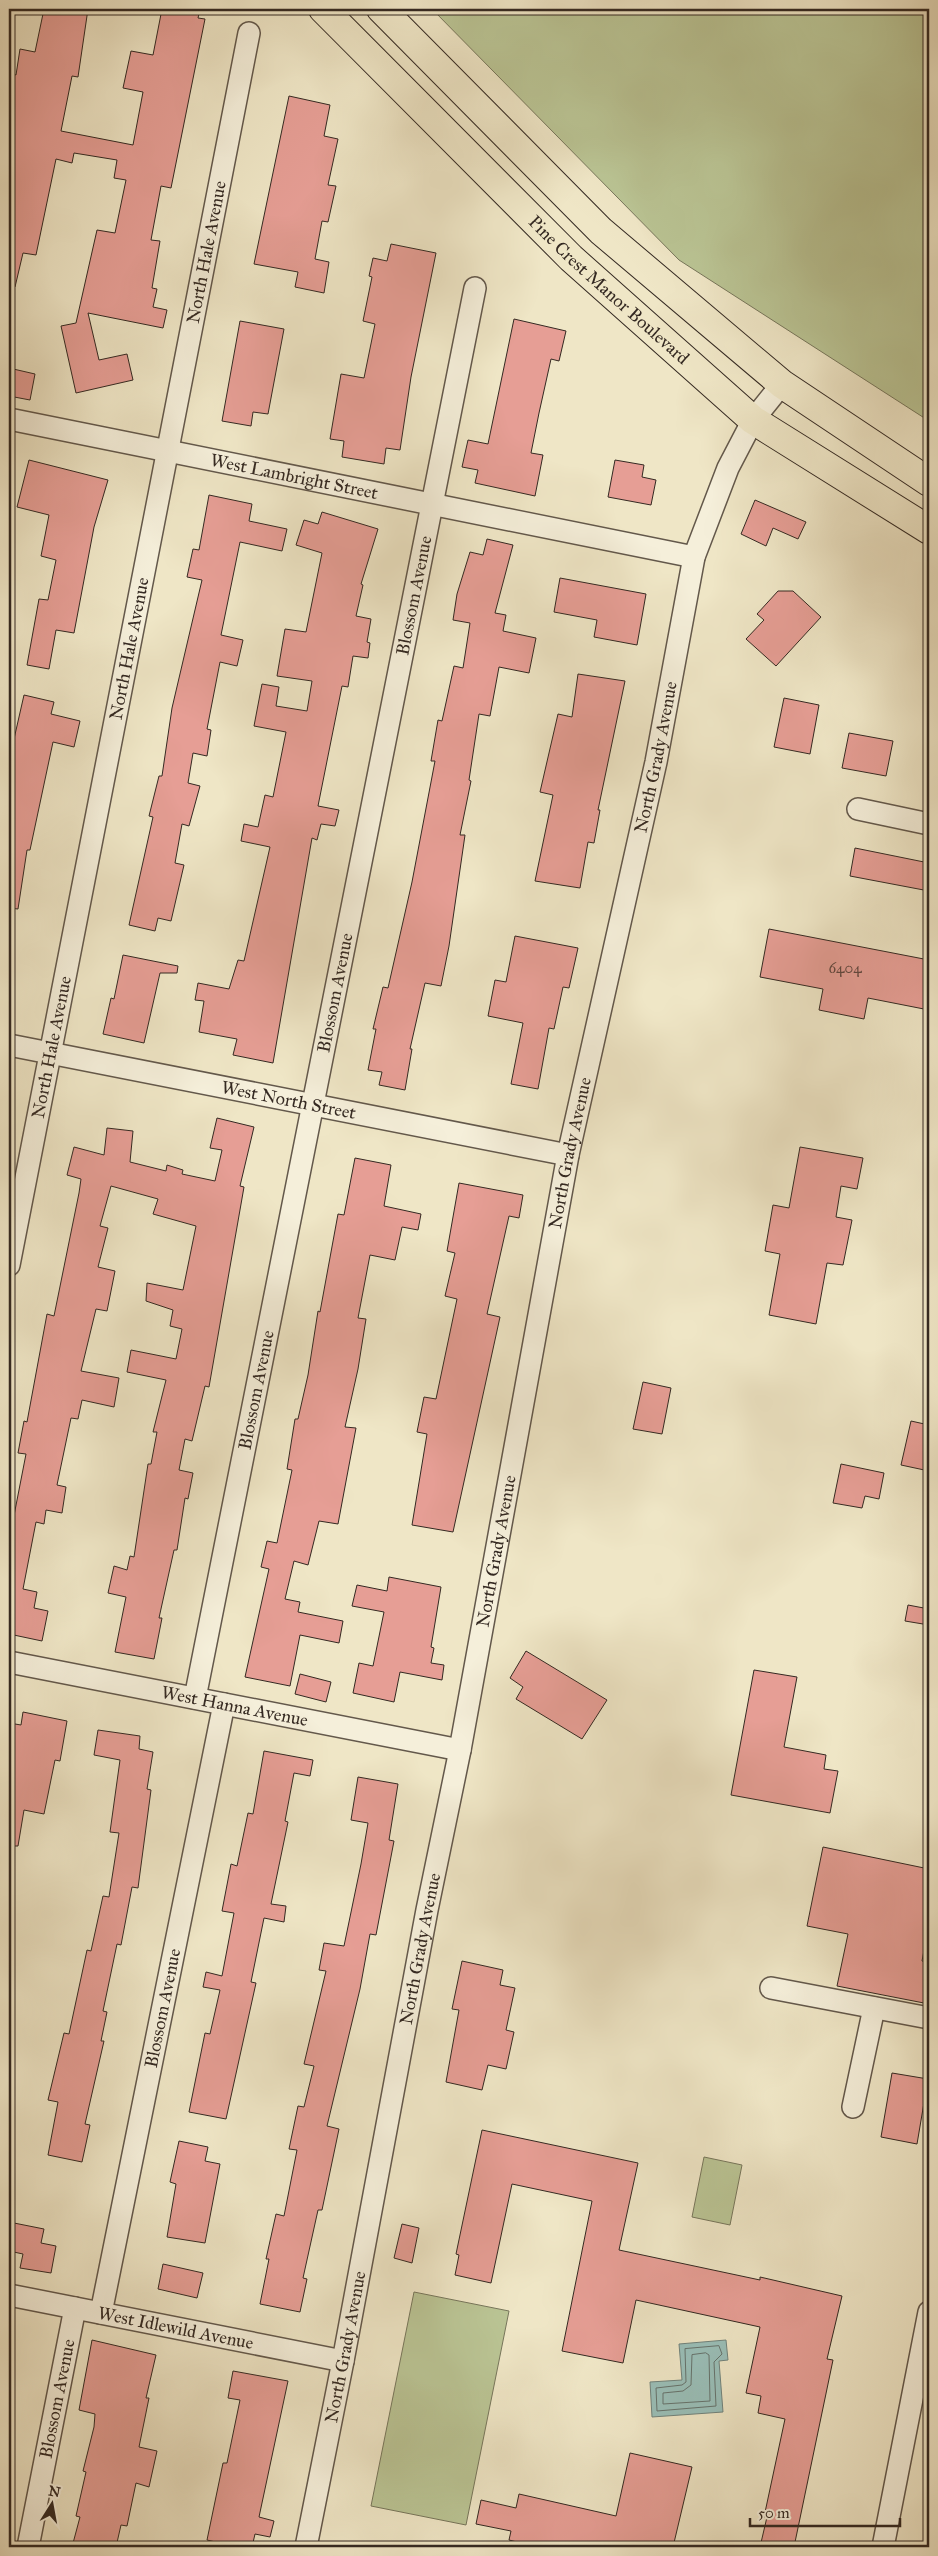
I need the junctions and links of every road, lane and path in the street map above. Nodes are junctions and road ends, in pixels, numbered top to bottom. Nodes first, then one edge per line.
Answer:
1 (323, 9) edge
2 (381, 9) edge
3 (249, 33) dead end
4 (475, 288) dead end
5 (782, 384) junction
6 (9, 419) edge
7 (753, 420) junction
8 (168, 451) junction
9 (929, 482) edge
10 (432, 504) junction
11 (929, 530) edge
12 (694, 557) junction
13 (858, 809) dead end
14 (929, 824) edge
15 (9, 1046) edge
16 (50, 1054) junction
17 (312, 1105) junction
18 (568, 1155) junction
19 (9, 1265) edge
20 (9, 1662) edge
21 (195, 1698) junction
22 (224, 1704) junction
23 (460, 1750) junction
24 (771, 1988) dead end
25 (874, 2008) junction
26 (929, 2018) edge
27 (853, 2107) dead end
28 (9, 2295) edge
29 (76, 2308) junction
30 (929, 2312) edge
31 (101, 2313) junction
32 (343, 2361) junction
33 (922, 2396) edge
34 (28, 2547) edge
35 (306, 2547) edge
36 (883, 2547) edge

1 - 7 main road, Pine Crest Manor Boulevard
2 - 5 main road
3 - 8 street, North Hale Avenue
4 - 10 street, Blossom Avenue
5 - 7 street, North Grady Avenue
5 - 9 main road
6 - 8 street, West Lambright Street
7 - 11 main road, Pine Crest Manor Boulevard
7 - 12 street, North Grady Avenue
8 - 10 street, West Lambright Street
8 - 16 street, North Hale Avenue
10 - 12 street, West Lambright Street
10 - 17 street, Blossom Avenue
12 - 18 street, North Grady Avenue
13 - 14 street
15 - 16 street, West North Street
16 - 17 street, West North Street
16 - 19 street, North Hale Avenue
17 - 18 street, West North Street
17 - 21 street, Blossom Avenue
18 - 23 street, North Grady Avenue
20 - 21 street, West Hanna Avenue
21 - 22 street, West Hanna Avenue
22 - 23 street, West Hanna Avenue
22 - 31 street, Blossom Avenue
23 - 32 street, North Grady Avenue
24 - 25 street
25 - 26 street
25 - 27 street
28 - 29 street, West Idlewild Avenue
29 - 31 street, West Idlewild Avenue
29 - 34 street, Blossom Avenue
30 - 33 street
31 - 32 street, West Idlewild Avenue
32 - 35 street, North Grady Avenue
33 - 36 street

